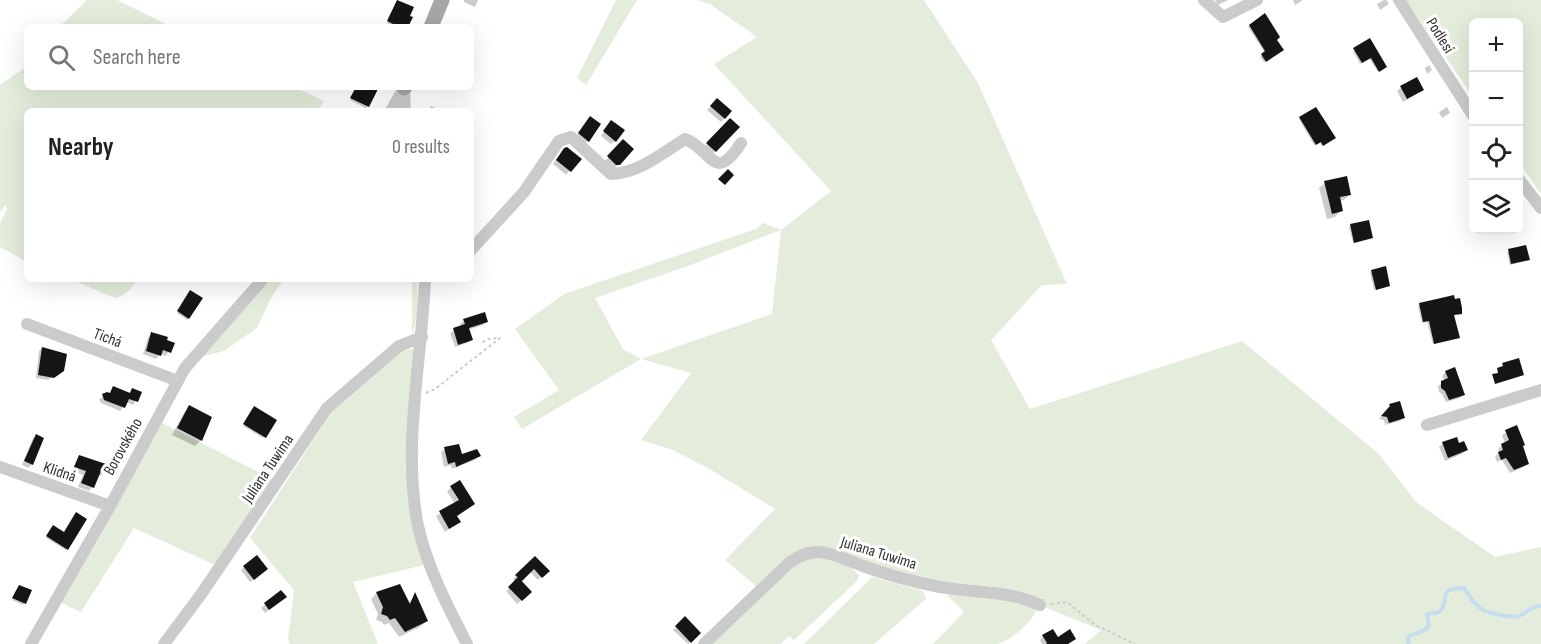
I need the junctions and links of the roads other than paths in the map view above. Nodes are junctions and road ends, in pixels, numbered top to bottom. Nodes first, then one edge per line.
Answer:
1 (442, 0) edge
2 (1204, 0) edge
3 (1257, 0) edge
4 (1399, 0) edge
5 (431, 24) edge
6 (404, 90) edge
7 (405, 90) edge
8 (393, 108) edge
9 (405, 108) edge
10 (1469, 111) edge
11 (741, 143) dead end
12 (1520, 180) edge
13 (1541, 208) edge
14 (474, 247) edge
15 (260, 282) edge
16 (425, 282) edge
17 (27, 324) dead end
18 (422, 337) junction
19 (178, 381) junction
20 (1541, 390) edge
21 (1427, 425) dead end
22 (0, 467) edge
23 (110, 506) junction
24 (1040, 605) road end
25 (31, 644) edge
26 (164, 644) edge
27 (467, 644) edge
28 (704, 644) edge

1 - 5 main road
2 - 3 street
4 - 10 street, Podlesí
6 - 8 street
7 - 9 street
11 - 14 street
12 - 13 street
15 - 19 street, Borovského
16 - 18 street
17 - 19 street, Tichá
18 - 26 street, Juliana Tuwima
18 - 27 street
19 - 23 street, Borovského
20 - 21 street
22 - 23 street, Klidná
23 - 25 street, Borovského
24 - 28 street, Juliana Tuwima

